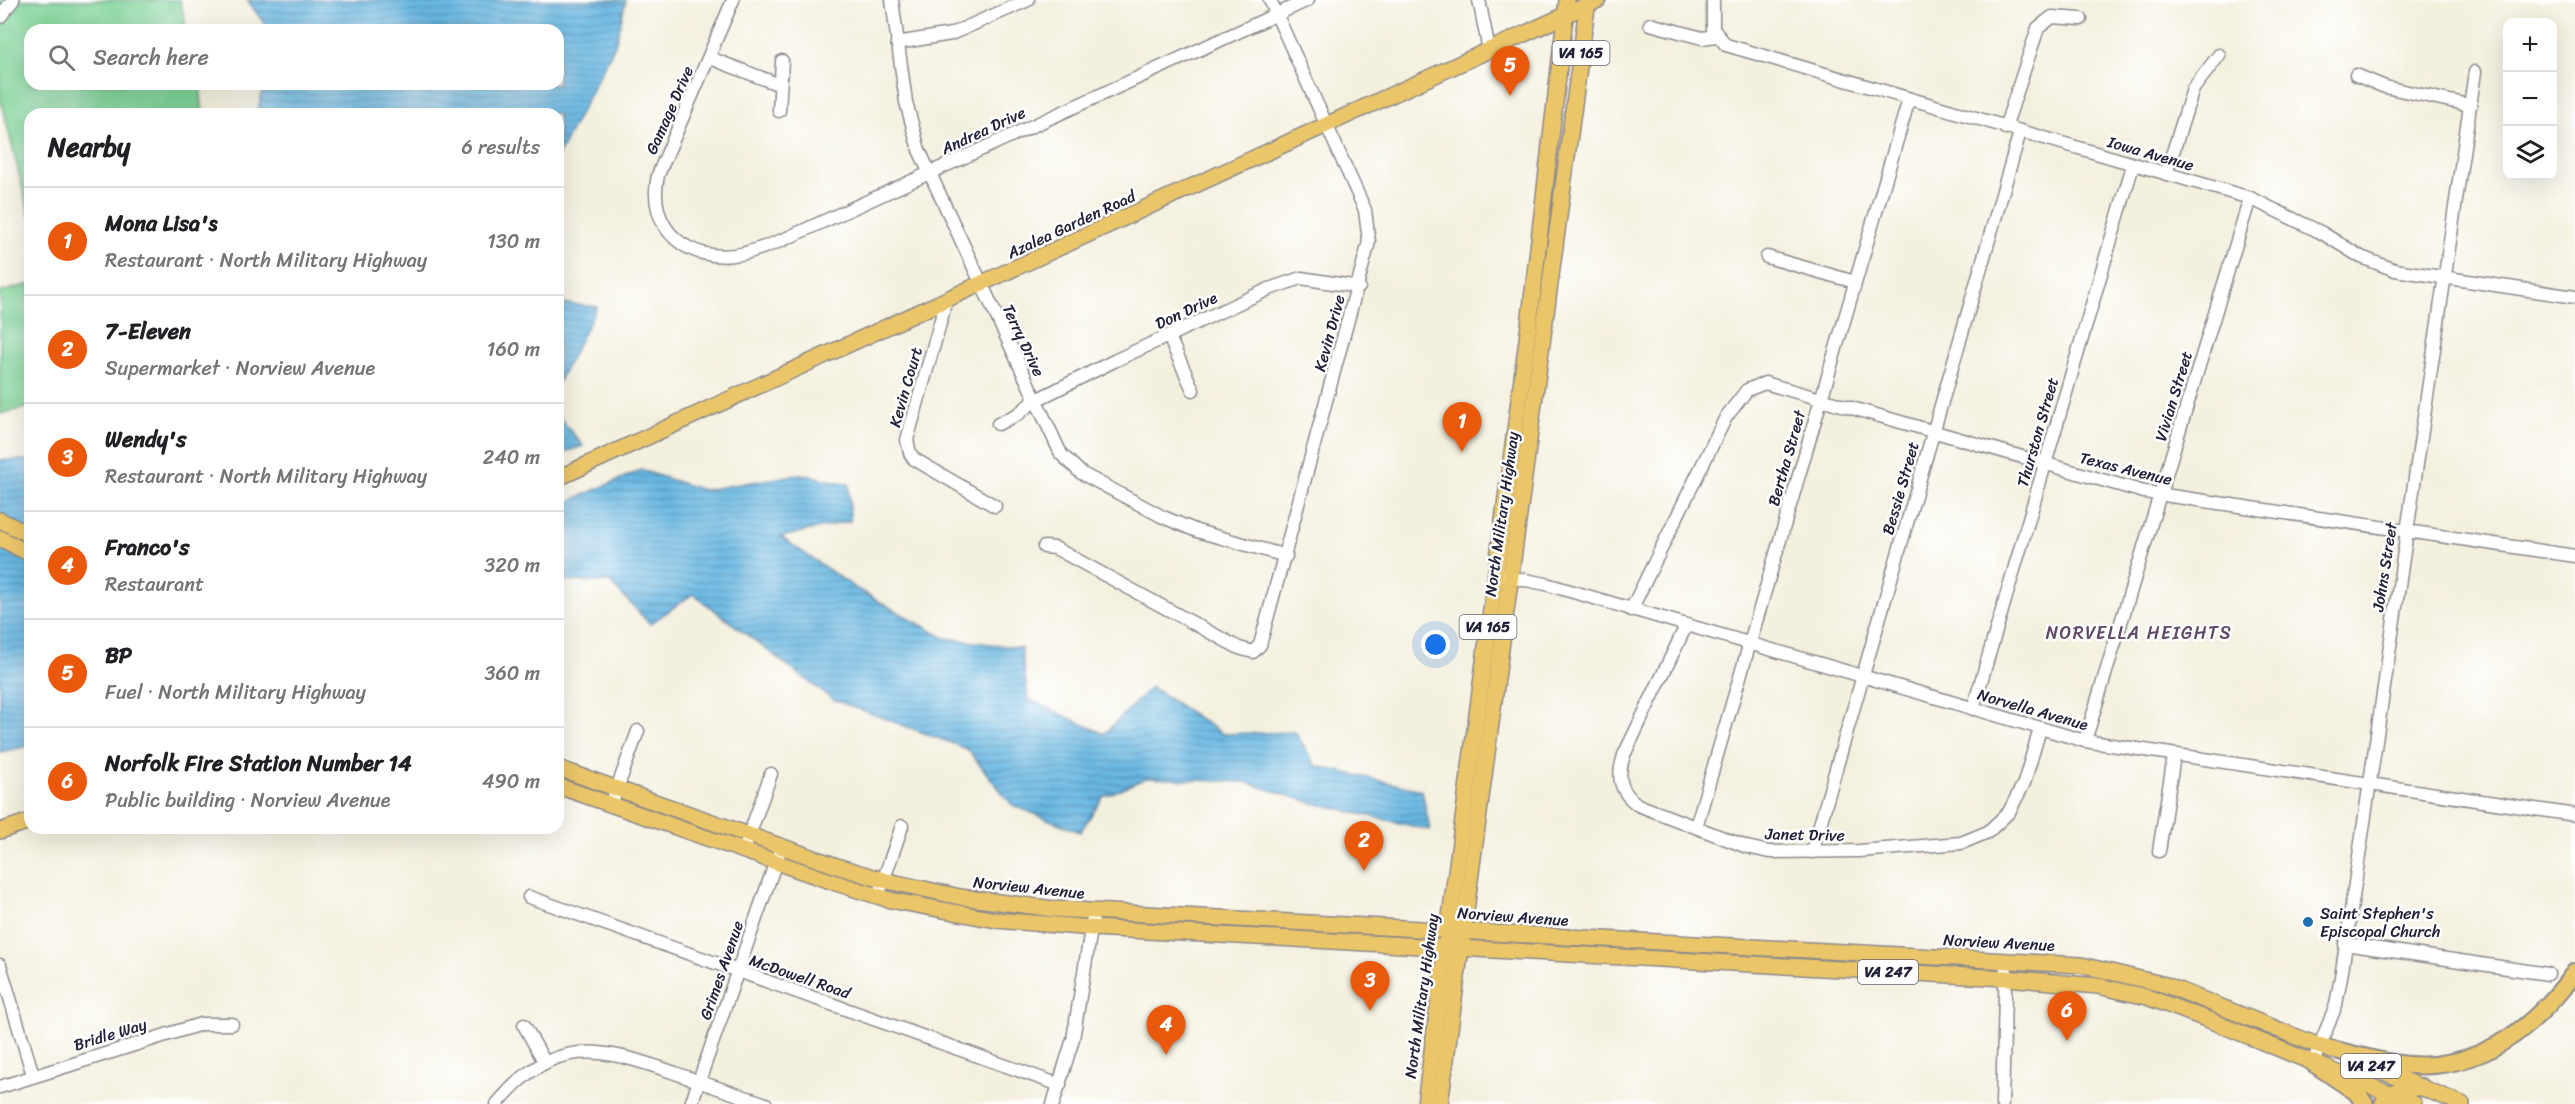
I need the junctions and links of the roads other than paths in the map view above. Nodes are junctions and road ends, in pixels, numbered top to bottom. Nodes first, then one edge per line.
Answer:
1 (13, 0) edge
2 (734, 0) edge
3 (892, 0) edge
4 (1028, 0) edge
5 (1270, 0) edge
6 (1308, 0) edge
7 (1479, 0) edge
8 (1567, 0) edge
9 (1713, 0) edge
10 (1591, 2) edge
11 (1277, 15) junction
12 (0, 16) edge
13 (1564, 16) junction
14 (2081, 20) dead end
15 (1650, 24) dead end
16 (1716, 36) junction
17 (897, 43) junction
18 (1489, 50) junction
19 (2219, 55) dead end
20 (710, 58) junction
21 (782, 61) dead end
22 (2475, 72) dead end
23 (2356, 75) dead end
24 (780, 85) junction
25 (1909, 99) junction
26 (2469, 105) junction
27 (779, 111) dead end
28 (1328, 126) junction
29 (2005, 128) junction
30 (2020, 132) junction
31 (2133, 165) junction
32 (930, 173) junction
33 (2166, 174) junction
34 (2250, 198) junction
35 (669, 234) joint
36 (1767, 257) dead end
37 (2444, 278) junction
38 (1855, 282) junction
39 (981, 285) junction
40 (1359, 287) junction
41 (2575, 297) edge
42 (946, 302) junction
43 (1169, 337) junction
44 (1193, 390) dead end
45 (1821, 399) junction
46 (1034, 401) junction
47 (998, 424) dead end
48 (1934, 432) junction
49 (2045, 464) junction
50 (564, 475) edge
51 (2160, 495) junction
52 (995, 506) dead end
53 (0, 520) edge
54 (2407, 531) junction
55 (24, 533) edge
56 (0, 538) edge
57 (1044, 547) dead end
58 (24, 551) edge
59 (1286, 556) junction
60 (2575, 556) edge
61 (1503, 576) junction
62 (1631, 610) junction
63 (1686, 626) junction
64 (1749, 644) junction
65 (1863, 677) junction
66 (1973, 709) junction
67 (2040, 729) junction
68 (638, 731) dead end
69 (2085, 741) junction
70 (2174, 756) junction
71 (564, 770) edge
72 (771, 774) dead end
73 (2368, 784) junction
74 (564, 788) edge
75 (617, 789) junction
76 (611, 805) junction
77 (2575, 815) edge
78 (24, 823) edge
79 (902, 826) dead end
80 (1696, 826) junction
81 (0, 831) edge
82 (749, 836) junction
83 (781, 847) junction
84 (743, 851) junction
85 (2159, 851) dead end
86 (1812, 852) junction
87 (776, 863) junction
88 (884, 880) junction
89 (878, 896) junction
90 (529, 897) dead end
91 (1094, 911) junction
92 (1092, 928) junction
93 (1455, 930) junction
94 (2345, 944) junction
95 (1453, 949) junction
96 (2006, 960) junction
97 (0, 965) edge
98 (738, 971) junction
99 (2575, 972) edge
100 (2548, 974) dead end
101 (2006, 978) junction
102 (232, 1024) dead end
103 (524, 1025) dead end
104 (2320, 1046) junction
105 (2313, 1063) junction
106 (545, 1064) junction
107 (33, 1075) junction
108 (699, 1081) junction
109 (1060, 1085) junction
110 (0, 1087) edge
111 (2421, 1087) junction
112 (2387, 1099) edge
113 (497, 1104) edge
114 (691, 1104) edge
115 (766, 1104) edge
116 (1053, 1104) edge
117 (1425, 1104) edge
118 (1440, 1104) edge
119 (2002, 1104) edge
120 (2365, 1104) edge
121 (2414, 1104) edge
122 (2462, 1104) edge

1 - 12 street
2 - 20 street, Gamage Drive
3 - 17 street, Terry Drive
4 - 17 street
5 - 11 street, Kevin Drive
6 - 11 street, Andrea Drive
7 - 18 street
8 - 13 main road, North Military Highway / VA 165
9 - 16 street
10 - 13 main road, Azalea Garden Road
10 - 61 main road, North Military Highway / VA 165
11 - 28 street, Kevin Drive
11 - 32 street, Andrea Drive
13 - 18 main road, Azalea Garden Road
13 - 61 main road, North Military Highway / VA 165
14 - 29 street
15 - 16 street, Iowa Avenue
16 - 25 street, Iowa Avenue
17 - 32 street, Terry Drive
18 - 28 main road, Azalea Garden Road
19 - 33 street
20 - 24 street
20 - 35 street, Gamage Drive
21 - 24 street
22 - 26 street, Johns Street
23 - 26 street
24 - 27 street
25 - 29 street, Iowa Avenue
25 - 38 street, Bertha Street
26 - 37 street, Johns Street
28 - 39 main road, Azalea Garden Road
28 - 40 street, Kevin Drive
29 - 30 street, Iowa Avenue
30 - 31 street, Iowa Avenue
30 - 48 street, Bessie Street
31 - 33 street, Iowa Avenue
31 - 49 street, Thurston Street
32 - 35 street, Andrea Drive
32 - 39 street, Terry Drive
33 - 34 street, Iowa Avenue
34 - 37 street, Iowa Avenue
34 - 51 street, Vivian Street
36 - 38 street
37 - 41 street, Iowa Avenue
37 - 54 street, Johns Street
38 - 45 street, Bertha Street
39 - 42 main road, Azalea Garden Road
39 - 46 street, Terry Drive
40 - 43 street, Don Drive
40 - 59 street, Kevin Drive
42 - 50 main road, Azalea Garden Road
42 - 52 street, Kevin Court
43 - 44 street
43 - 46 street, Don Drive
45 - 48 street, Texas Avenue
45 - 62 street, Texas Avenue
45 - 64 street, Bertha Street
46 - 47 street, Don Drive
46 - 59 street, Terry Drive
48 - 49 street, Texas Avenue
48 - 65 street, Bessie Street
49 - 51 street, Texas Avenue
49 - 66 street, Thurston Street
51 - 54 street, Texas Avenue
51 - 69 street, Vivian Street
53 - 55 main road
54 - 60 street, Texas Avenue
54 - 73 street, Johns Street
56 - 58 main road
57 - 59 street, Kevin Drive
61 - 62 street, Norvella Avenue
61 - 93 main road, North Military Highway / VA 165
62 - 63 street, Norvella Avenue
63 - 64 street, Norvella Avenue
63 - 80 street, Janet Drive
64 - 65 street, Norvella Avenue
64 - 80 street, Bertha Street
65 - 66 street, Norvella Avenue
65 - 86 street, Bessie Street
66 - 67 street, Norvella Avenue
67 - 69 street, Norvella Avenue
67 - 86 street, Janet Drive
68 - 75 street
69 - 70 street, Norvella Avenue
70 - 73 street, Norvella Avenue
70 - 85 street
71 - 75 main road, Norview Avenue
72 - 82 street
73 - 77 street, Norvella Avenue
73 - 94 street, Johns Street
74 - 76 main road
75 - 76 street
75 - 82 main road, Norview Avenue
76 - 84 main road
78 - 81 main road
79 - 88 street
80 - 86 street, Janet Drive
82 - 83 main road, Norview Avenue
82 - 84 street
83 - 87 street, Grimes Avenue
83 - 88 main road, Norview Avenue
84 - 87 main road
87 - 89 main road
87 - 98 street, Grimes Avenue
88 - 89 street
88 - 91 main road, Norview Avenue
89 - 92 main road
90 - 98 street, McDowell Road
91 - 92 street
91 - 93 main road, Norview Avenue
92 - 95 main road
92 - 109 street
93 - 95 main road, North Military Highway / VA 165
93 - 96 main road, Norview Avenue / VA 247
94 - 100 street
94 - 104 street, Johns Street
95 - 101 main road, VA 247
95 - 117 main road, North Military Highway / VA 165
95 - 118 main road, North Military Highway / VA 165
96 - 101 street
96 - 104 main road, Norview Avenue / VA 247
97 - 107 street
98 - 108 street, Grimes Avenue
98 - 109 street, McDowell Road
99 - 104 highway
101 - 105 main road, VA 247
101 - 119 street
102 - 107 street, Bridle Way
103 - 106 street
104 - 105 street, Johns Street
104 - 111 main road, Norview Avenue / VA 247
105 - 112 main road, VA 247
105 - 120 highway
106 - 108 street
106 - 113 street
107 - 110 street, Bridle Way
108 - 114 street, Grimes Avenue
108 - 115 street
109 - 116 street
111 - 112 highway
111 - 122 main road, Norview Avenue / VA 247
112 - 121 main road, VA 247

